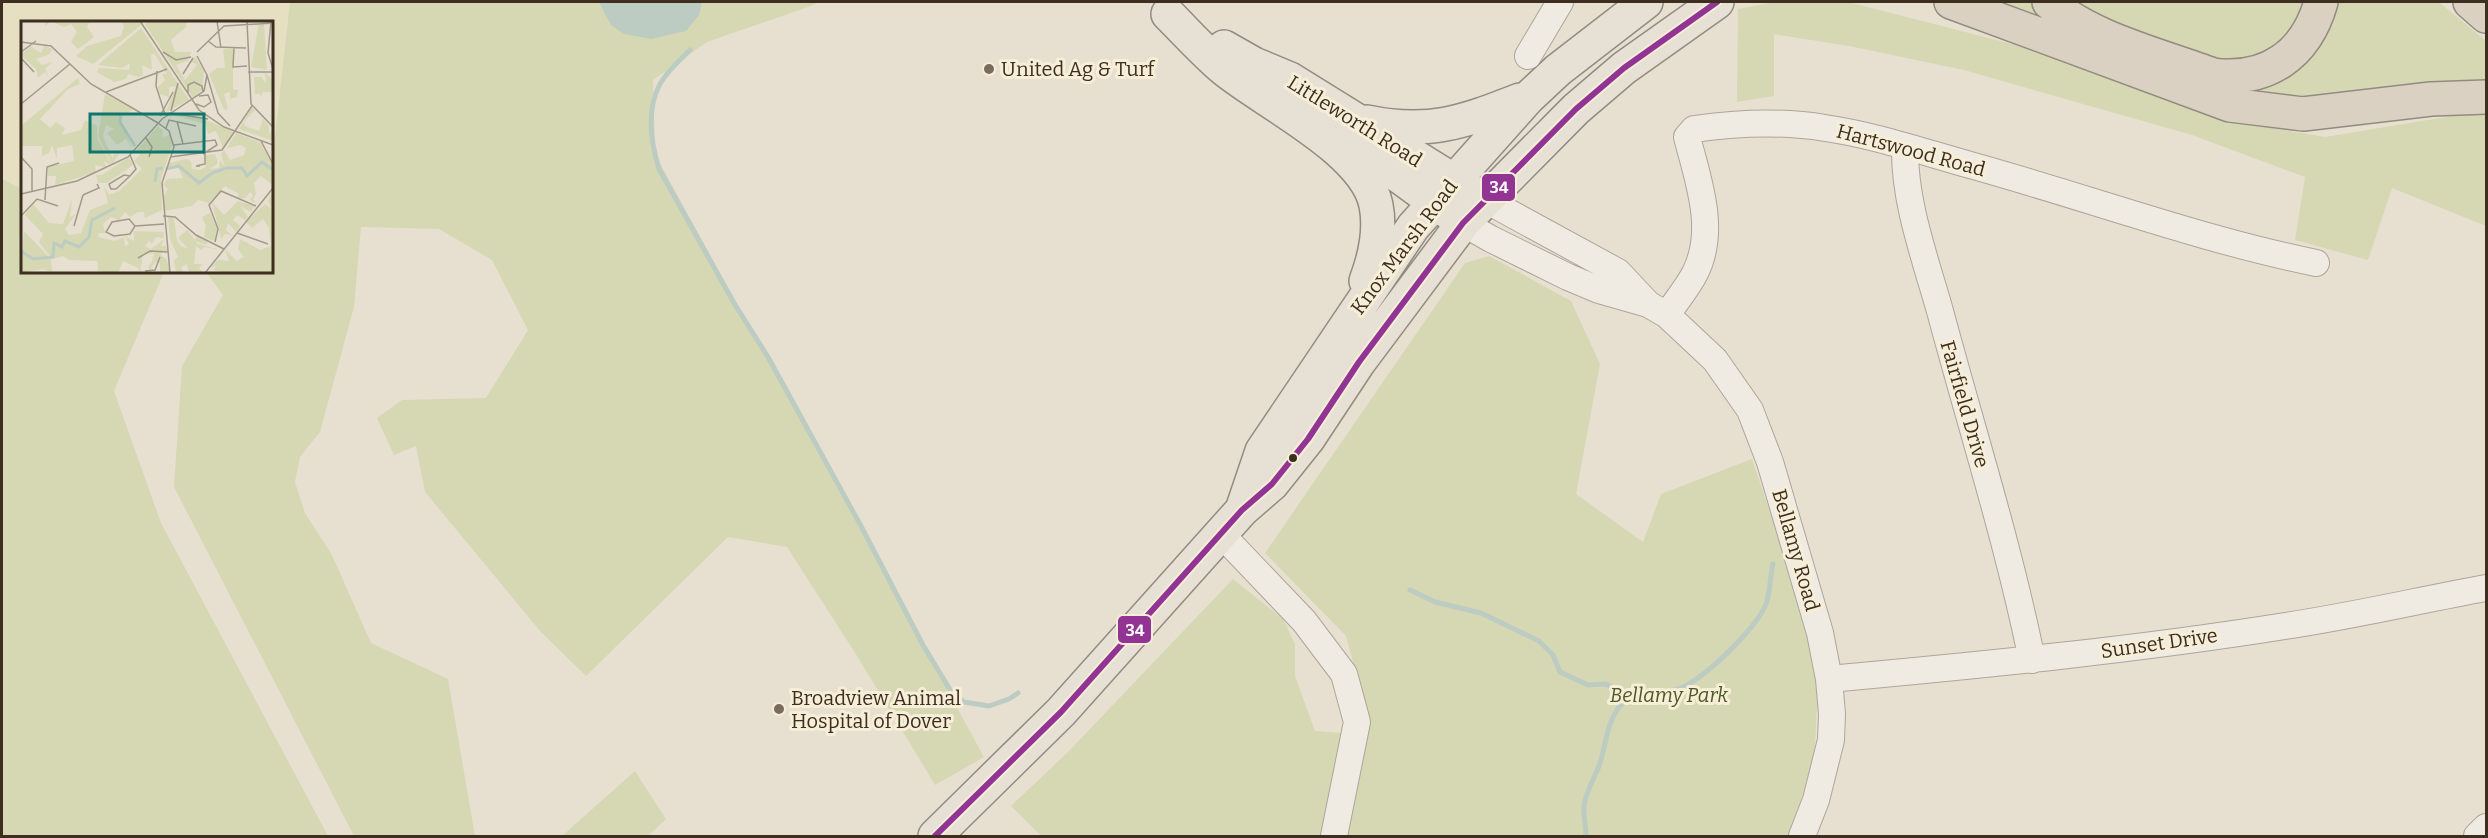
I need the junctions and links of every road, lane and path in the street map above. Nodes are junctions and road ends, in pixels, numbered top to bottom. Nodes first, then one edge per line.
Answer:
1 (1560, 2) edge
2 (1646, 2) edge
3 (1717, 2) edge
4 (1951, 2) edge
5 (2049, 2) edge
6 (2321, 2) edge
7 (2470, 2) edge
8 (1159, 8) edge
9 (2487, 16) edge
10 (1528, 56) dead end
11 (1254, 64) junction
12 (2487, 97) edge
13 (1528, 98) junction
14 (1355, 119) junction
15 (1905, 147) junction
16 (1443, 192) junction
17 (1475, 212) junction
18 (2316, 263) dead end
19 (1658, 310) junction
20 (1355, 311) junction
21 (1232, 522) junction
22 (2487, 588) edge
23 (2032, 660) junction
24 (1829, 679) junction
25 (2487, 827) edge
26 (935, 837) edge
27 (1334, 837) edge
28 (1802, 837) edge
29 (2477, 837) edge

1 - 10 street
2 - 13 main road, Knox Marsh Road
3 - 17 main road, Knox Marsh Road
4 - 12 highway
5 - 6 highway
7 - 9 highway
8 - 11 main road, Littleworth Road
8 - 20 main road
11 - 14 main road, Littleworth Road
11 - 16 main road, Littleworth Road
13 - 14 main road
13 - 16 main road, Knox Marsh Road
14 - 16 main road, Littleworth Road
15 - 18 street, Hartswood Road
15 - 19 street, Hartswood Road
15 - 23 street, Fairfield Drive
16 - 17 main road, Littleworth Road
16 - 20 main road, Knox Marsh Road
17 - 19 street, Bellamy Road
17 - 21 main road, Knox Marsh Road
19 - 24 street, Bellamy Road
20 - 21 main road, Knox Marsh Road
21 - 26 main road, Knox Marsh Road
21 - 27 street
22 - 23 street, Sunset Drive
23 - 24 street, Sunset Drive
24 - 28 street, Bellamy Road
25 - 29 street

